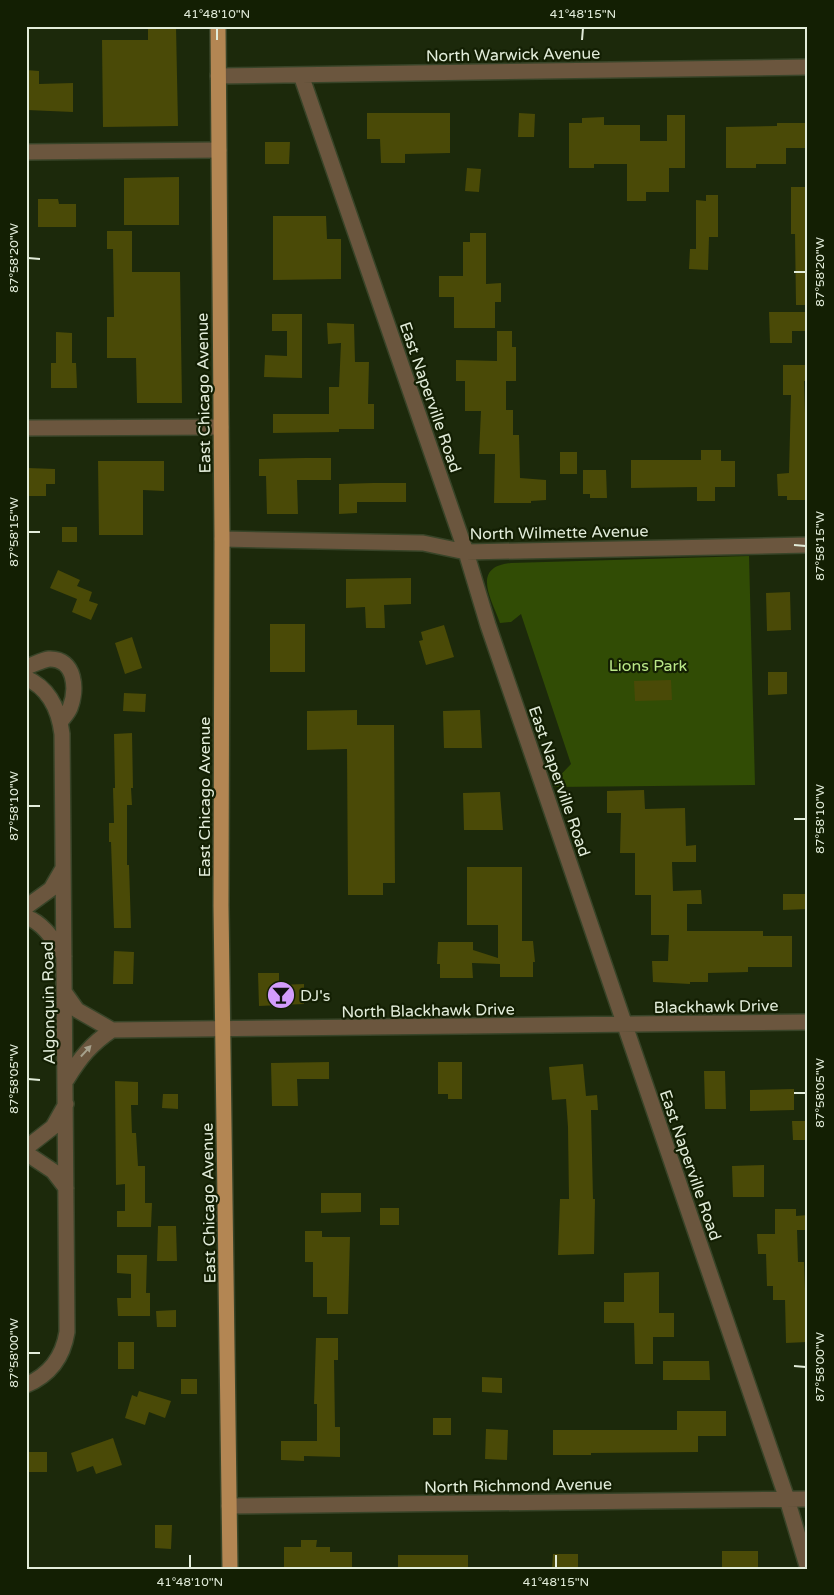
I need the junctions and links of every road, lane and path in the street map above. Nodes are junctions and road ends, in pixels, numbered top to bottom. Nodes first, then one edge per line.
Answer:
1 (218, 26) edge
2 (808, 67) edge
3 (300, 75) junction
4 (218, 76) junction
5 (219, 150) junction
6 (26, 152) edge
7 (221, 426) junction
8 (26, 428) edge
9 (222, 539) junction
10 (808, 545) edge
11 (466, 552) junction
12 (26, 667) edge
13 (26, 678) edge
14 (61, 722) junction
15 (63, 868) junction
16 (26, 907) edge
17 (26, 917) edge
18 (64, 956) junction
19 (65, 993) junction
20 (808, 1022) edge
21 (625, 1024) junction
22 (112, 1030) junction
23 (224, 1030) junction
24 (66, 1079) junction
25 (66, 1102) junction
26 (26, 1148) edge
27 (26, 1153) edge
28 (66, 1188) junction
29 (26, 1385) edge
30 (808, 1499) edge
31 (786, 1500) junction
32 (229, 1506) junction
33 (230, 1569) edge
34 (808, 1569) edge

1 - 4 main road, East Chicago Avenue
2 - 3 street, North Warwick Avenue
3 - 4 street, North Warwick Avenue
3 - 11 street, East Naperville Road
4 - 5 main road, East Chicago Avenue
5 - 6 street
5 - 7 main road, East Chicago Avenue
7 - 8 street
7 - 9 main road, East Chicago Avenue
9 - 11 street, North Wilmette Avenue
9 - 23 main road, East Chicago Avenue
10 - 11 street, North Wilmette Avenue
11 - 21 street, East Naperville Road
12 - 14 street
13 - 14 street, Algonquin Road
14 - 15 street, Algonquin Road
15 - 16 street
15 - 18 street, Algonquin Road
17 - 18 street
18 - 19 street, Algonquin Road
19 - 22 street, North Blackhawk Drive
19 - 24 street, Algonquin Road
20 - 21 street, Blackhawk Drive
21 - 23 street, North Blackhawk Drive
21 - 31 street, East Naperville Road
22 - 23 street, North Blackhawk Drive
24 -> 22 street
23 - 32 main road, East Chicago Avenue
24 - 25 street, Algonquin Road
25 - 26 street
25 - 28 street, Algonquin Road
27 - 28 street
28 - 29 street, Algonquin Road
30 - 31 street, North Richmond Avenue
31 - 32 street, North Richmond Avenue
31 - 34 street, East Naperville Road
32 - 33 main road, East Chicago Avenue

